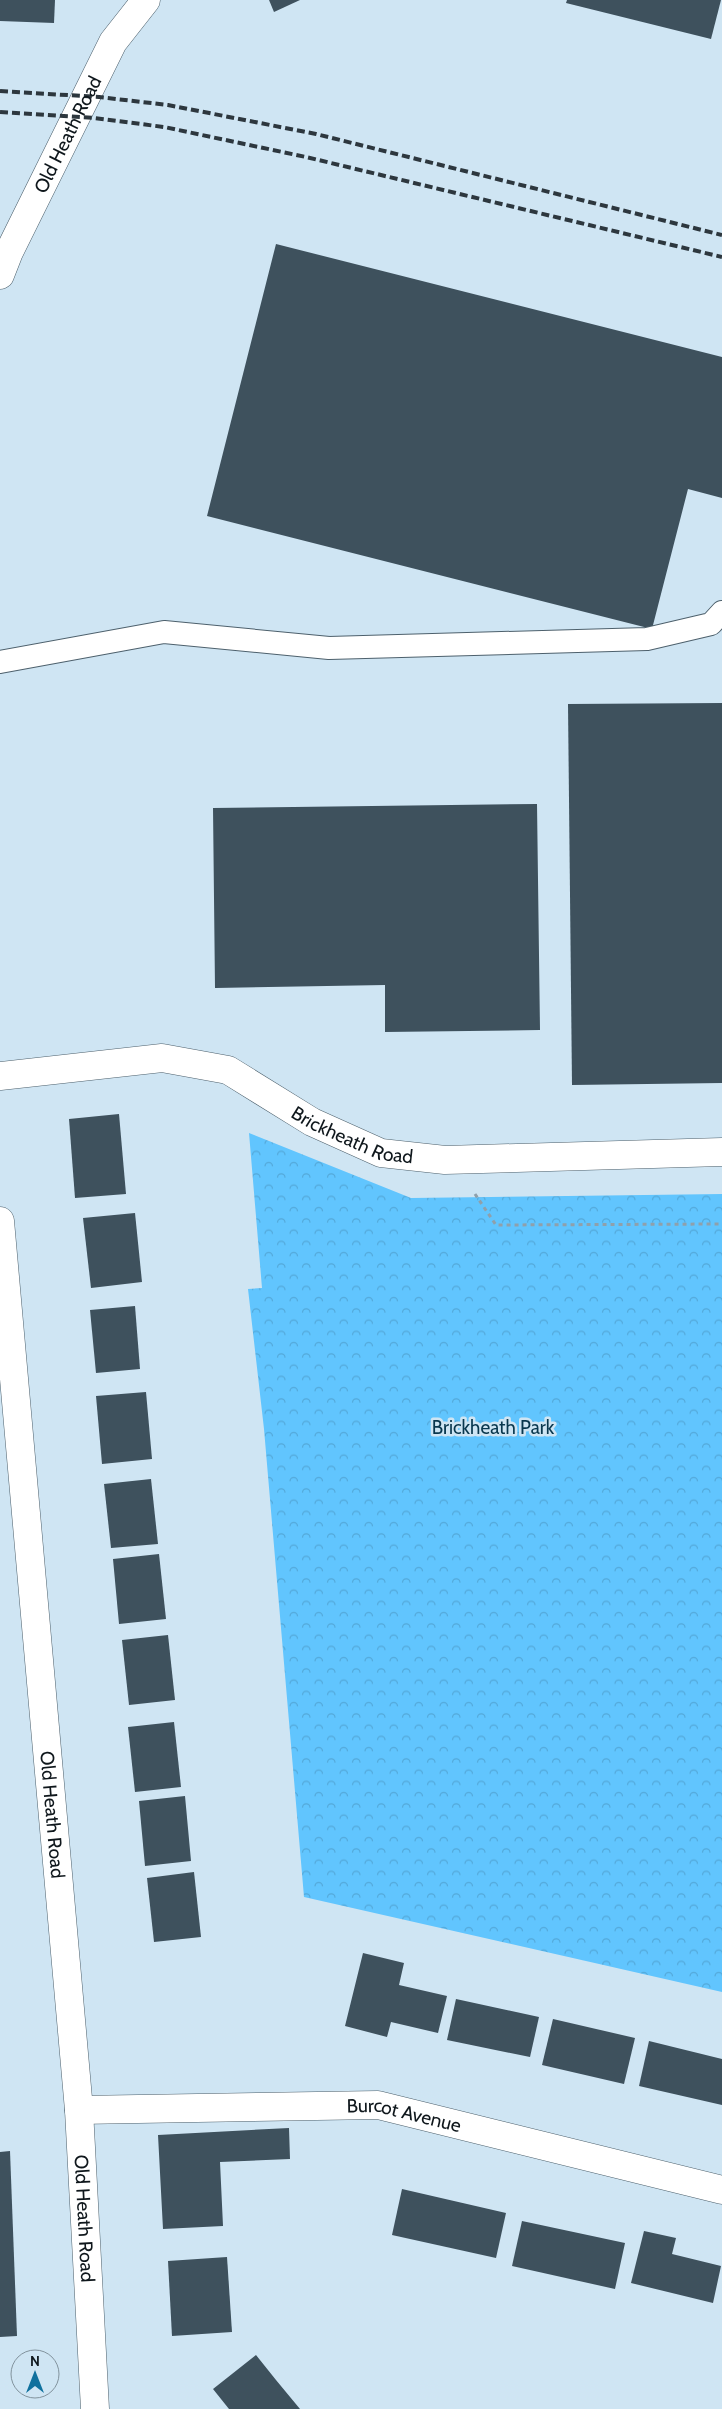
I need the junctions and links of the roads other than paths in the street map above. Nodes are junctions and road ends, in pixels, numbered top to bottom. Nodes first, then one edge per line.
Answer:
1 (146, 0) edge
2 (0, 275) edge
3 (722, 612) edge
4 (0, 662) edge
5 (0, 1076) edge
6 (722, 1152) edge
7 (0, 1221) edge
8 (79, 2110) junction
9 (722, 2190) edge
10 (95, 2409) edge

1 - 2 street, Old Heath Road
3 - 4 lane
5 - 6 street, Brickheath Road
7 - 8 street, Old Heath Road
8 - 9 street, Burcot Avenue
8 - 10 street, Old Heath Road

